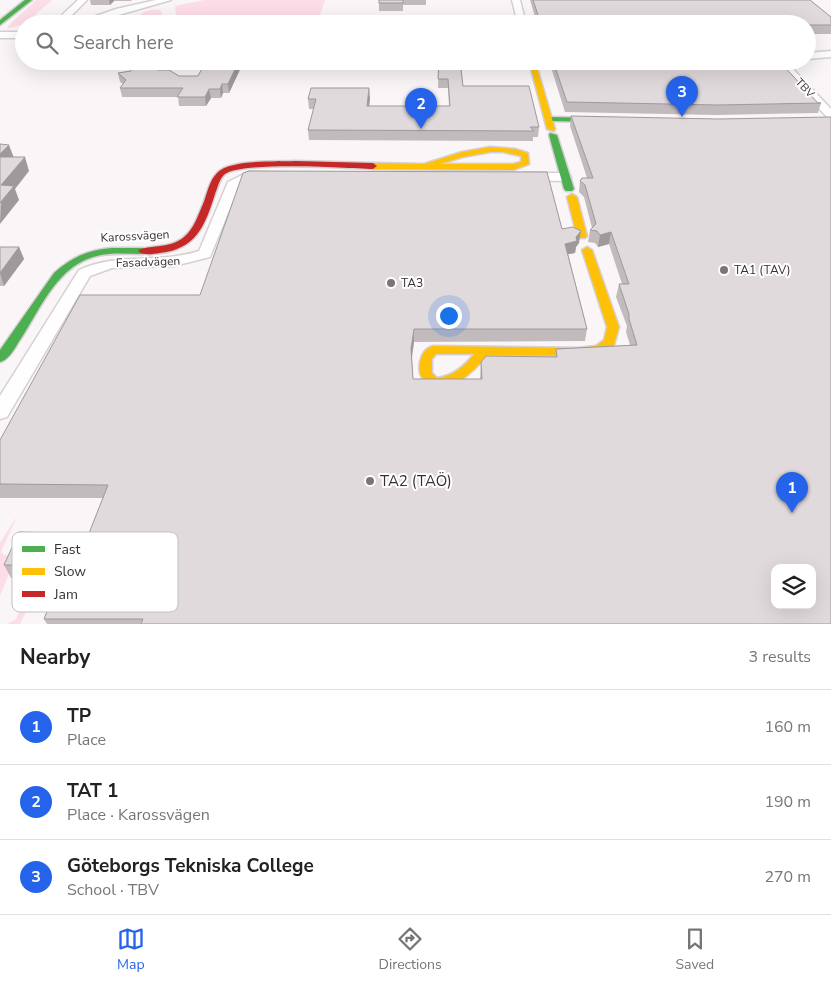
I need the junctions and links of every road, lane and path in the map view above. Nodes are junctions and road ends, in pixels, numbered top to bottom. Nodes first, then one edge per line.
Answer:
1 (16, 0) edge
2 (29, 0) edge
3 (83, 0) edge
4 (167, 0) edge
5 (516, 0) edge
6 (0, 12) edge
7 (67, 15) edge
8 (105, 15) edge
9 (520, 15) edge
10 (0, 23) edge
11 (0, 35) edge
12 (15, 35) edge
13 (831, 54) edge
14 (816, 55) edge
15 (535, 70) edge
16 (788, 70) edge
17 (828, 118) edge
18 (616, 120) edge
19 (551, 128) junction
20 (426, 166) junction
21 (569, 187) junction
22 (582, 236) edge
23 (587, 250) dead end
24 (483, 351) junction
25 (0, 358) edge
26 (0, 412) edge

1 - 6 street
2 - 10 street
3 - 7 street
4 - 8 street
5 - 9 street
11 - 12 street
13 - 14 street
15 - 19 street
16 - 17 street, TBV
18 - 19 street
19 - 21 street
20 - 20 street, Karossvägen
20 - 25 street, Karossvägen
21 - 22 street
21 - 26 street, Fasadvägen
23 - 24 street
24 - 24 street

